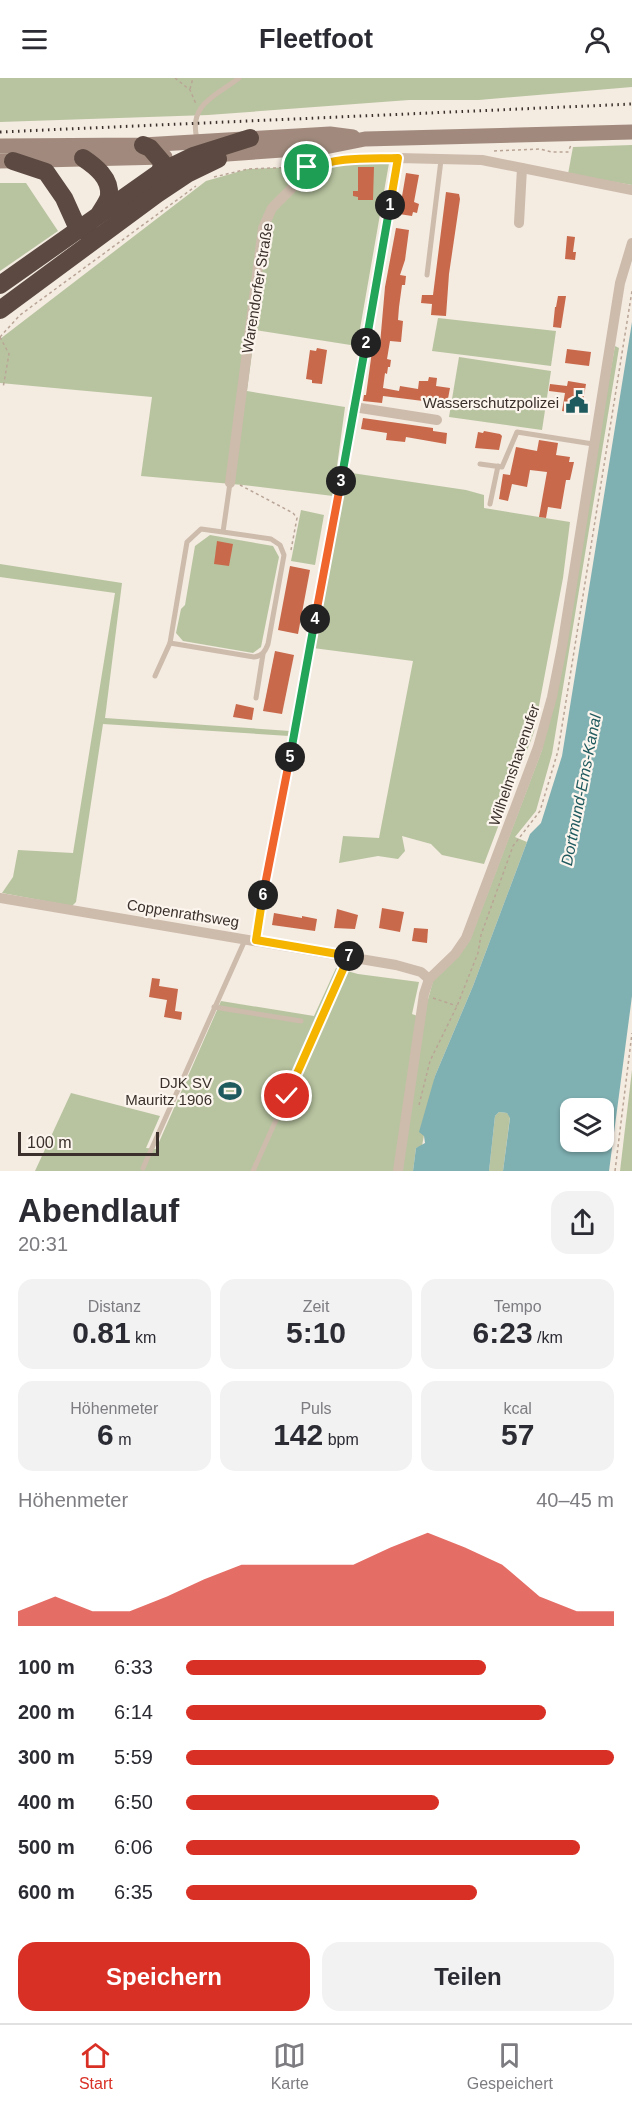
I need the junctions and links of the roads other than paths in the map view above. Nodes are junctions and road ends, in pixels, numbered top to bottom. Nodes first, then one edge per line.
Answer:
1 (238, 78) edge
2 (632, 132) edge
3 (250, 138) joint
4 (365, 139) junction
5 (143, 145) junction
6 (0, 146) edge
7 (195, 149) junction
8 (230, 153) junction
9 (83, 158) junction
10 (398, 158) junction
11 (441, 158) junction
12 (6, 161) edge
13 (159, 165) junction
14 (522, 168) junction
15 (632, 190) edge
16 (157, 194) junction
17 (100, 213) junction
18 (519, 223) dead end
19 (78, 228) junction
20 (102, 235) junction
21 (632, 243) edge
22 (427, 275) dead end
23 (0, 285) edge
24 (0, 310) edge
25 (437, 420) dead end
26 (593, 444) junction
27 (480, 464) dead end
28 (498, 466) junction
29 (230, 479) joint
30 (490, 504) dead end
31 (223, 532) junction
32 (170, 643) junction
33 (263, 654) junction
34 (155, 676) dead end
35 (256, 698) dead end
36 (0, 898) edge
37 (251, 939) junction
38 (350, 956) junction
39 (429, 979) junction
40 (214, 1007) junction
41 (301, 1021) dead end
42 (143, 1168) dead end
43 (253, 1171) edge
44 (398, 1171) edge

1 - 7 lane
2 - 4 main road
3 - 4 main road
3 - 7 highway
4 - 8 main road
5 - 6 main road
5 - 7 main road
5 - 13 highway
7 - 8 main road
7 - 13 highway
8 - 16 highway
9 - 12 main road
9 - 13 main road
9 - 17 highway
10 - 11 street, Warendorfer Straße
10 - 25 street
10 - 29 street, Warendorfer Straße
11 - 14 street, Warendorfer Straße
11 - 22 lane
12 - 19 highway
13 - 16 highway
13 - 17 highway
14 - 15 street, Warendorfer Straße
14 - 18 street
16 - 20 highway
17 - 19 highway
19 - 20 highway
19 - 23 highway
20 - 24 highway
21 - 26 street, Wilhelmshavenufer
26 - 28 lane
26 - 39 street, Wilhelmshavenufer
27 - 28 lane
28 - 30 lane
29 - 31 lane
31 - 32 lane
31 - 33 lane
32 - 33 lane
32 - 34 lane
33 - 35 lane
36 - 37 street, Coppenrathsweg
37 - 38 street, Coppenrathsweg
37 - 40 lane
38 - 39 street, Coppenrathsweg
38 - 43 lane
39 - 44 street, Wilhelmshavenufer
40 - 41 lane
40 - 42 lane

